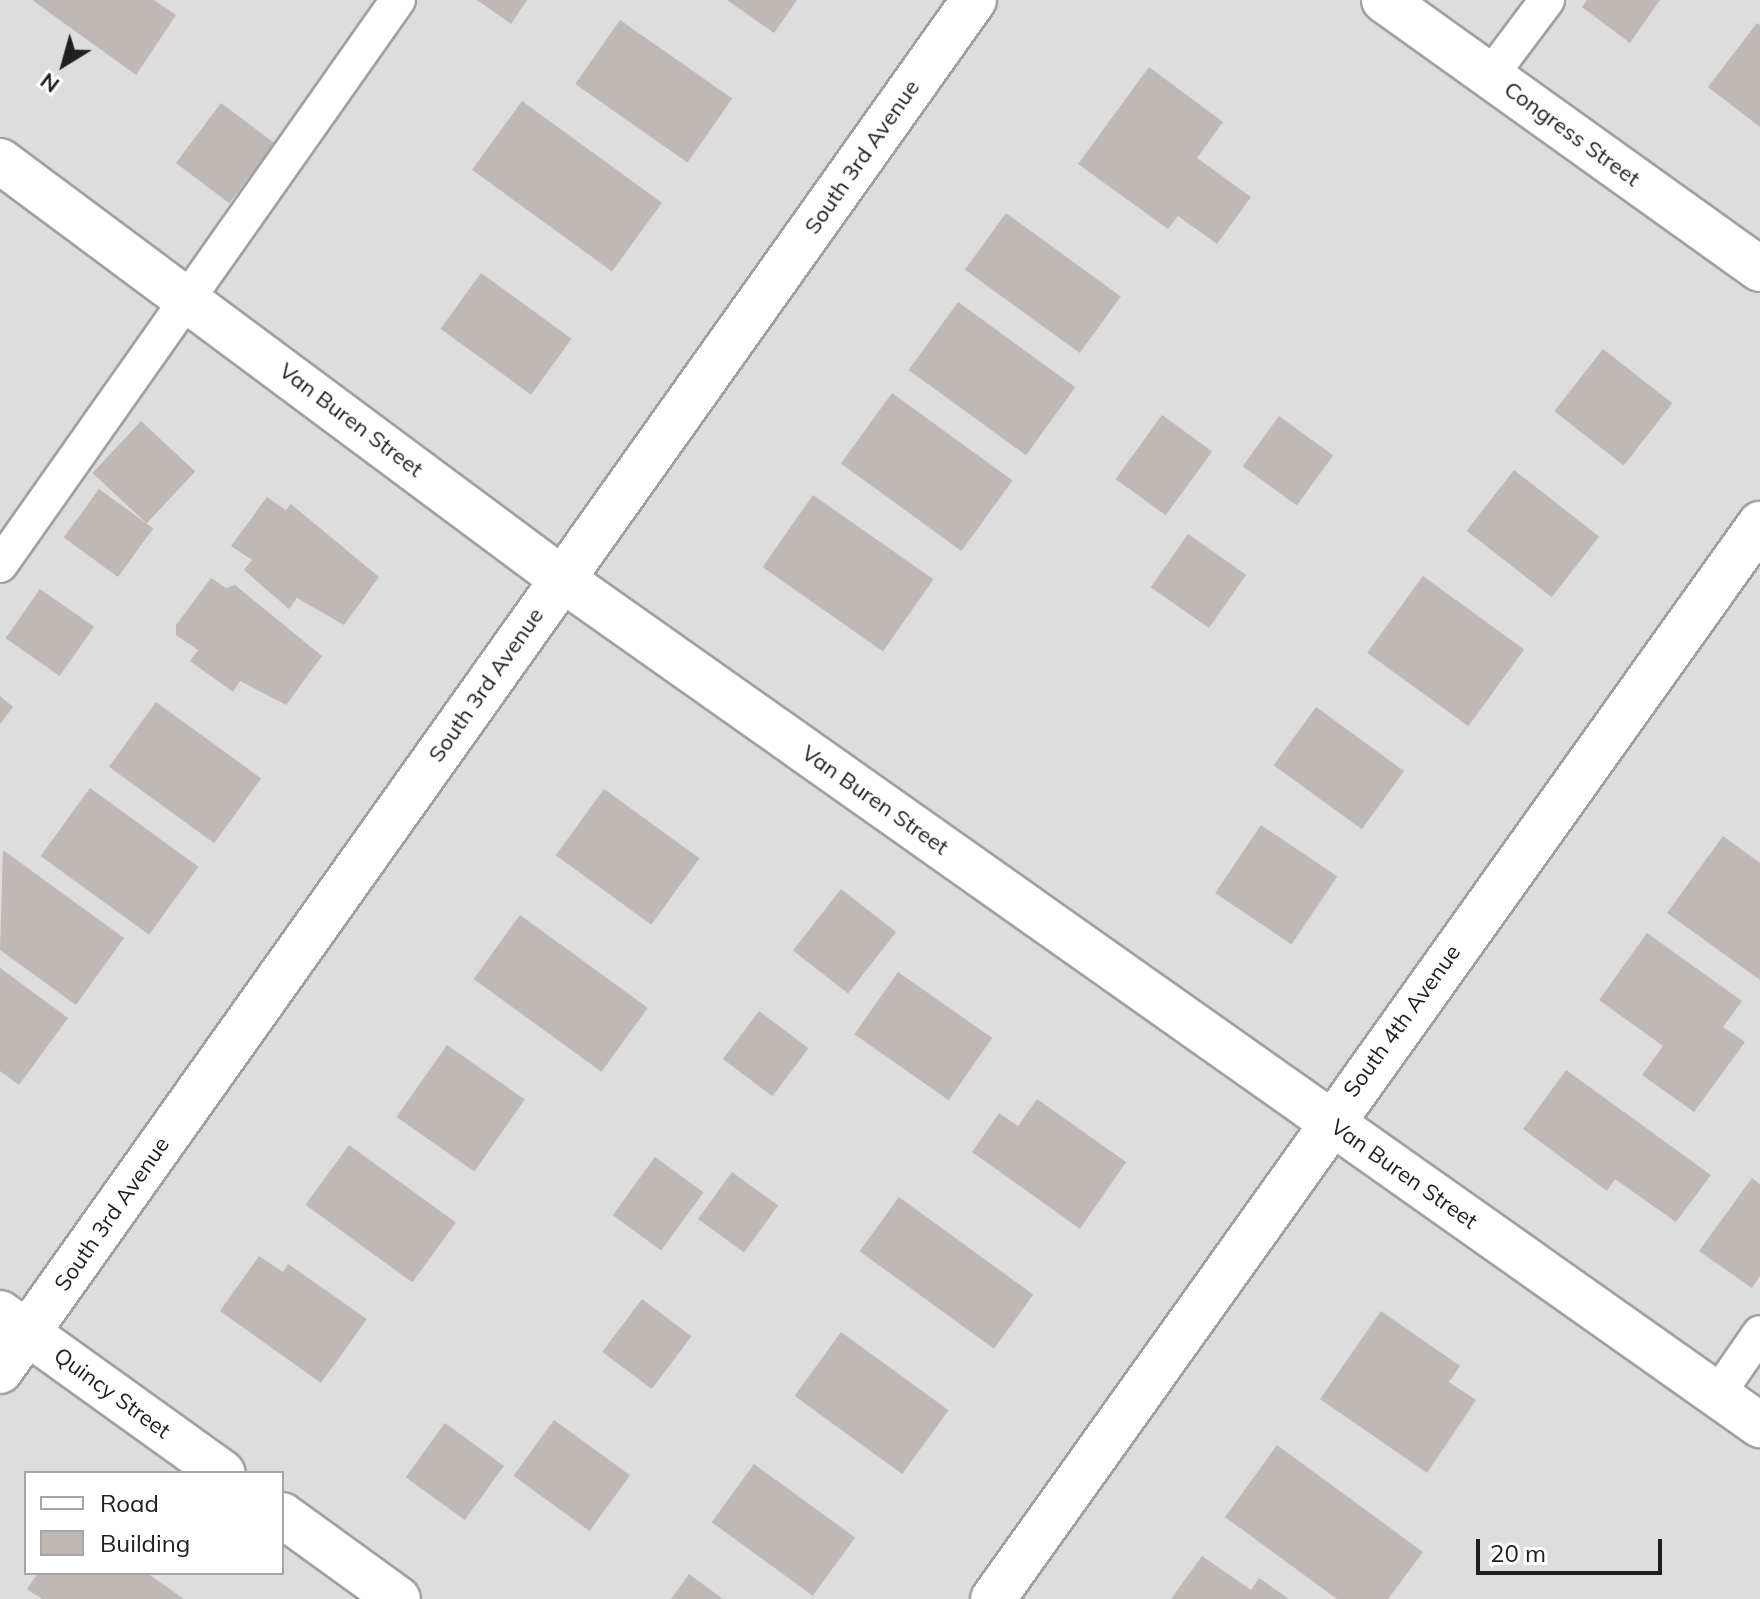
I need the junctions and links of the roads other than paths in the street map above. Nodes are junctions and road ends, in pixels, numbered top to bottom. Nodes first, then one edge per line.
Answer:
1 (398, 0) edge
2 (974, 0) edge
3 (1384, 0) edge
4 (1547, 0) edge
5 (1490, 76) junction
6 (0, 161) edge
7 (1760, 269) edge
8 (190, 298) junction
9 (1760, 524) edge
10 (0, 565) edge
11 (562, 579) junction
12 (1330, 1122) junction
13 (14, 1323) edge
14 (1760, 1333) edge
15 (0, 1371) edge
16 (1717, 1395) junction
17 (1760, 1425) edge
18 (220, 1471) edge
19 (284, 1516) edge
20 (398, 1599) edge
21 (993, 1599) edge

1 - 8 lane
2 - 11 street, South 3rd Avenue
3 - 5 street, Congress Street
4 - 5 lane
5 - 7 street, Congress Street
6 - 8 street, Van Buren Street
8 - 10 lane
8 - 11 street, Van Buren Street
9 - 12 street, South 4th Avenue
11 - 12 street, Van Buren Street
11 - 13 street, South 3rd Avenue
12 - 16 street, Van Buren Street
12 - 21 street, South 4th Avenue
13 - 15 street, South 3rd Avenue
13 - 18 street, Quincy Street
14 - 16 lane
16 - 17 street, Van Buren Street
19 - 20 street

